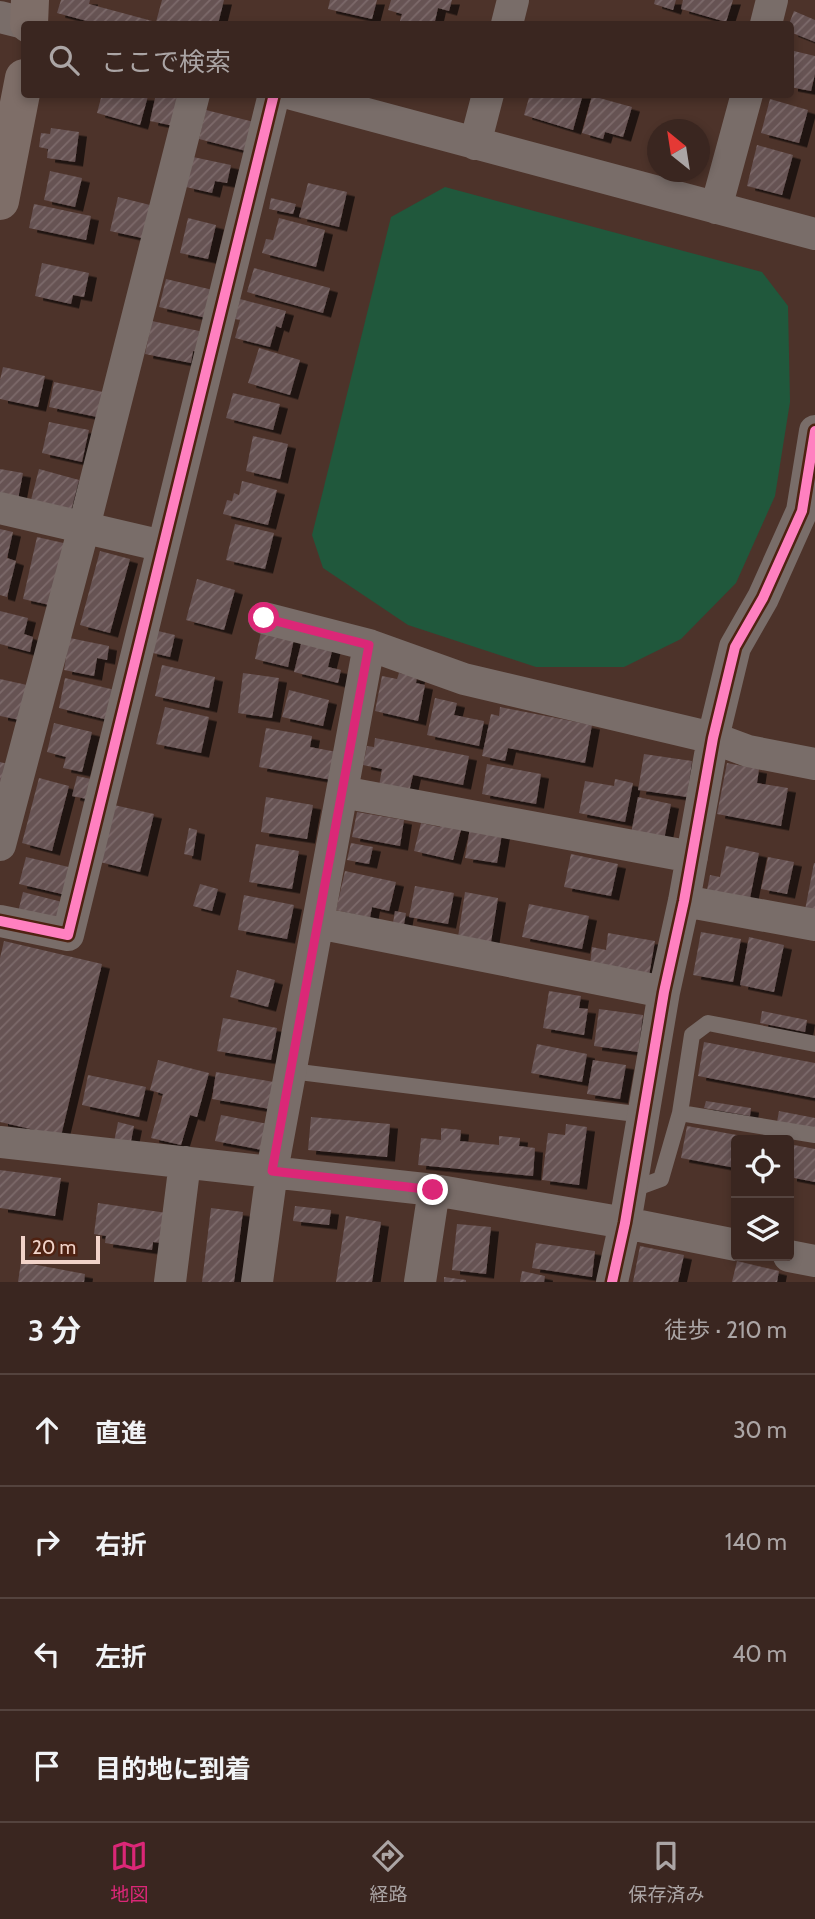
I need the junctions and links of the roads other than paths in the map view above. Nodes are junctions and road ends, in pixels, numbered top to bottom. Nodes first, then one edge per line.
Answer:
1 (30, 0) edge
2 (513, 0) edge
3 (772, 0) edge
4 (0, 16) edge
5 (29, 21) edge
6 (508, 21) edge
7 (767, 21) edge
8 (21, 22) edge
9 (21, 93) edge
10 (193, 98) edge
11 (273, 98) edge
12 (307, 98) edge
13 (487, 98) edge
14 (746, 98) edge
15 (475, 144) junction
16 (0, 201) edge
17 (716, 208) junction
18 (815, 234) edge
19 (815, 430) edge
20 (0, 508) edge
21 (84, 527) junction
22 (163, 547) junction
23 (264, 618) dead end
24 (369, 645) junction
25 (713, 738) junction
26 (815, 764) edge
27 (342, 792) junction
28 (0, 845) edge
29 (692, 857) junction
30 (684, 901) junction
31 (0, 921) edge
32 (318, 923) junction
33 (815, 925) edge
34 (664, 992) junction
35 (815, 1044) edge
36 (291, 1071) junction
37 (680, 1113) junction
38 (643, 1115) junction
39 (815, 1135) edge
40 (0, 1142) edge
41 (186, 1162) junction
42 (272, 1171) junction
43 (433, 1190) junction
44 (631, 1190) junction
45 (625, 1223) junction
46 (731, 1244) edge
47 (170, 1282) edge
48 (257, 1282) edge
49 (420, 1282) edge
50 (612, 1282) edge

1 - 5 street
2 - 6 street
3 - 7 street
4 - 8 street
9 - 16 street
10 - 21 street
11 - 22 street
12 - 15 street
13 - 15 street
14 - 17 street
15 - 17 street
17 - 18 street
19 - 25 street
20 - 21 street
21 - 22 street
21 - 28 street
22 - 31 street
23 - 24 street
24 - 25 street
24 - 27 street
25 - 26 street
25 - 29 street
27 - 29 street
27 - 32 street
29 - 30 street
30 - 33 street
30 - 34 street
32 - 34 street
32 - 36 street
34 - 38 street
35 - 37 lane
36 - 38 lane
36 - 42 street
37 - 39 lane
37 - 44 lane
38 - 44 street
40 - 41 street
41 - 42 street
41 - 47 street
42 - 43 street
42 - 48 street
43 - 45 street
43 - 49 street
44 - 45 street
45 - 46 street
45 - 50 street

